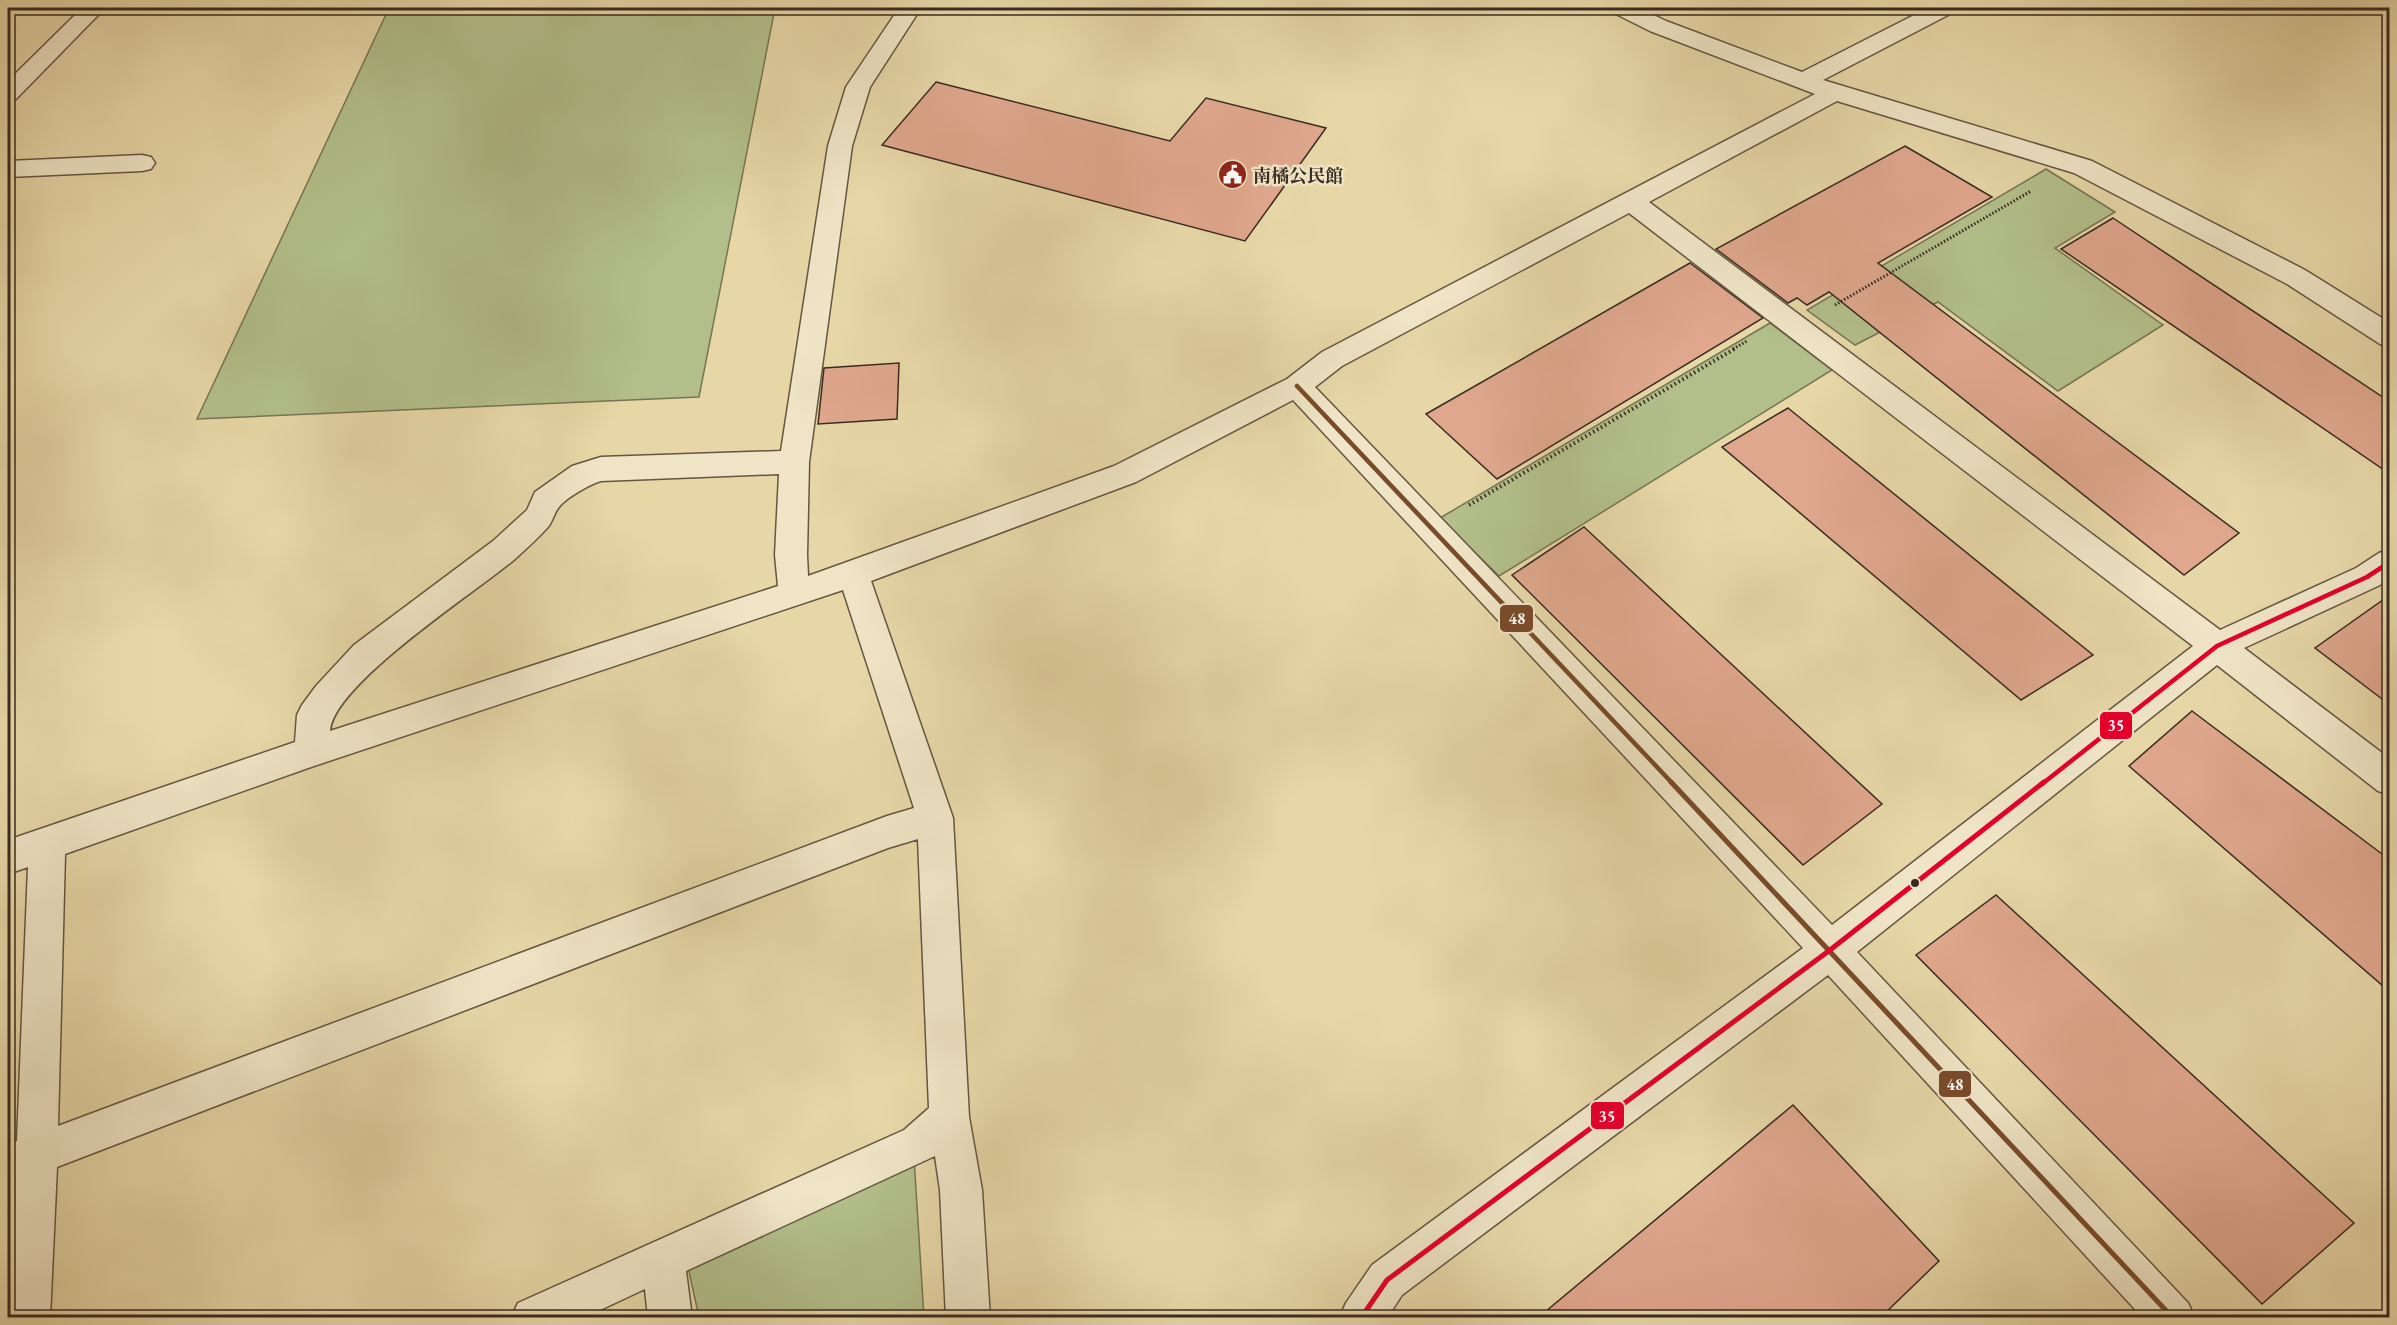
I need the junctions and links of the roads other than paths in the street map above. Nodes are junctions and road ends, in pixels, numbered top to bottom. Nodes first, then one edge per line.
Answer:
1 (94, 8) edge
2 (910, 8) edge
3 (1622, 8) edge
4 (1944, 8) edge
5 (1803, 81) junction
6 (1835, 93) junction
7 (8, 94) edge
8 (142, 163) dead end
9 (8, 169) edge
10 (1630, 201) junction
11 (2390, 337) edge
12 (1297, 386) junction
13 (794, 462) junction
14 (2390, 562) edge
15 (853, 573) junction
16 (794, 592) junction
17 (2217, 645) junction
18 (311, 752) junction
19 (2390, 780) edge
20 (935, 818) junction
21 (46, 843) junction
22 (8, 857) edge
23 (1830, 950) junction
24 (949, 1117) junction
25 (22, 1159) edge
26 (663, 1258) junction
27 (28, 1317) edge
28 (533, 1317) edge
29 (670, 1317) edge
30 (968, 1317) edge
31 (1361, 1317) edge
32 (2173, 1317) edge

1 - 7 street
2 - 13 street
3 - 5 street
4 - 5 street
5 - 6 street
6 - 10 street
6 - 11 street
8 - 9 street
10 - 12 street
10 - 17 street
12 - 15 street
12 - 23 street
13 - 16 street
13 - 18 street
14 - 17 street
15 - 16 street
15 - 20 street
16 - 18 street
17 - 19 street
17 - 23 street
18 - 21 street
20 - 24 street
20 - 25 street
21 - 22 street
21 - 25 street
23 - 31 street
23 - 32 street
24 - 26 street
24 - 30 street
25 - 27 street
26 - 28 street
26 - 29 street

